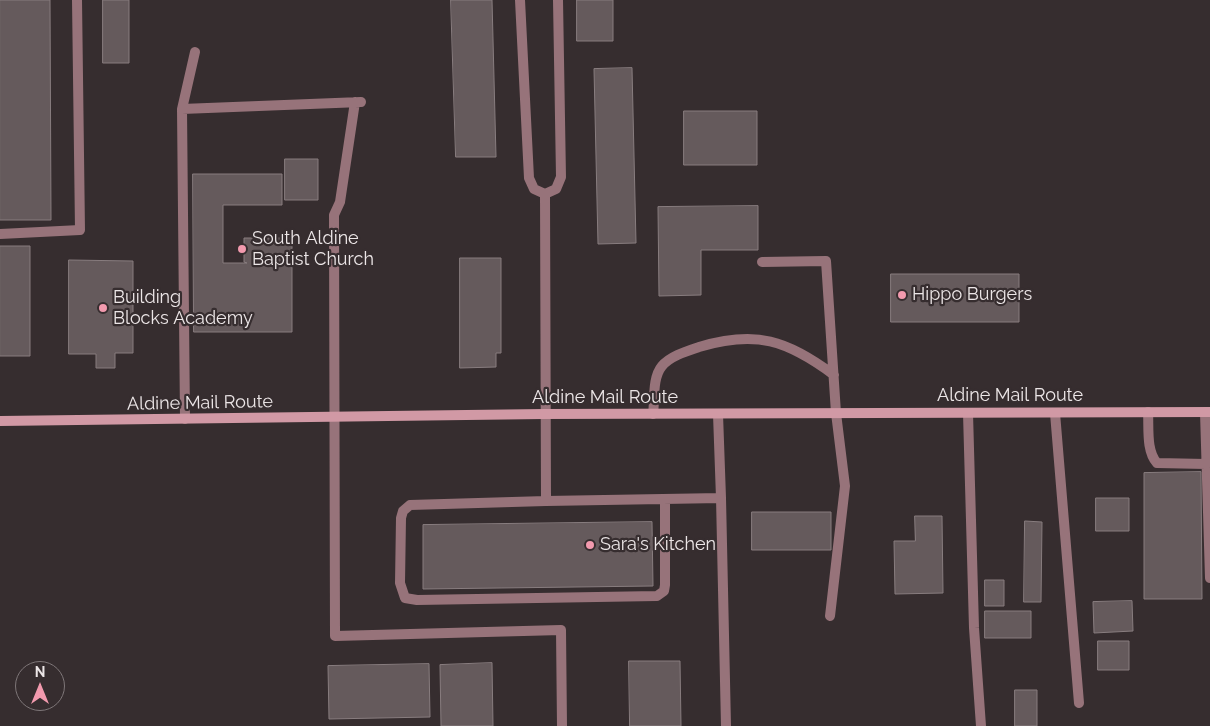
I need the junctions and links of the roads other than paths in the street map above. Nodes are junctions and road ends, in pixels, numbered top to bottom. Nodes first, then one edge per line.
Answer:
1 (78, 0) edge
2 (520, 0) edge
3 (558, 0) edge
4 (195, 52) dead end
5 (182, 109) junction
6 (545, 194) junction
7 (0, 234) edge
8 (762, 262) dead end
9 (834, 375) junction
10 (968, 412) junction
11 (1055, 412) junction
12 (1148, 412) junction
13 (1208, 412) edge
14 (836, 413) junction
15 (544, 414) junction
16 (654, 414) junction
17 (718, 414) junction
18 (335, 417) junction
19 (184, 419) junction
20 (0, 421) edge
21 (1206, 464) junction
22 (720, 498) junction
23 (665, 499) junction
24 (546, 501) junction
25 (1210, 578) edge
26 (830, 616) dead end
27 (1079, 703) dead end
28 (562, 726) edge
29 (726, 726) edge
30 (980, 726) edge

1 - 7 lane
2 - 6 lane
3 - 6 lane
4 - 5 lane
5 - 18 lane
5 - 19 lane
6 - 15 lane
8 - 9 lane
9 - 14 lane
9 - 16 lane
10 - 11 main road, Aldine Mail Route
10 - 14 main road, Aldine Mail Route
10 - 30 lane
11 - 12 main road, Aldine Mail Route
11 - 27 lane
12 - 13 main road, Aldine Mail Route
12 - 21 lane
13 - 21 lane
14 - 17 main road, Aldine Mail Route
14 - 26 lane
15 - 16 main road, Aldine Mail Route
15 - 18 main road, Aldine Mail Route
15 - 24 lane
16 - 17 main road, Aldine Mail Route
17 - 22 lane
18 - 19 main road, Aldine Mail Route
18 - 28 lane
19 - 20 main road, Aldine Mail Route
21 - 25 lane
22 - 23 lane
22 - 29 lane
23 - 24 lane
23 - 24 lane

